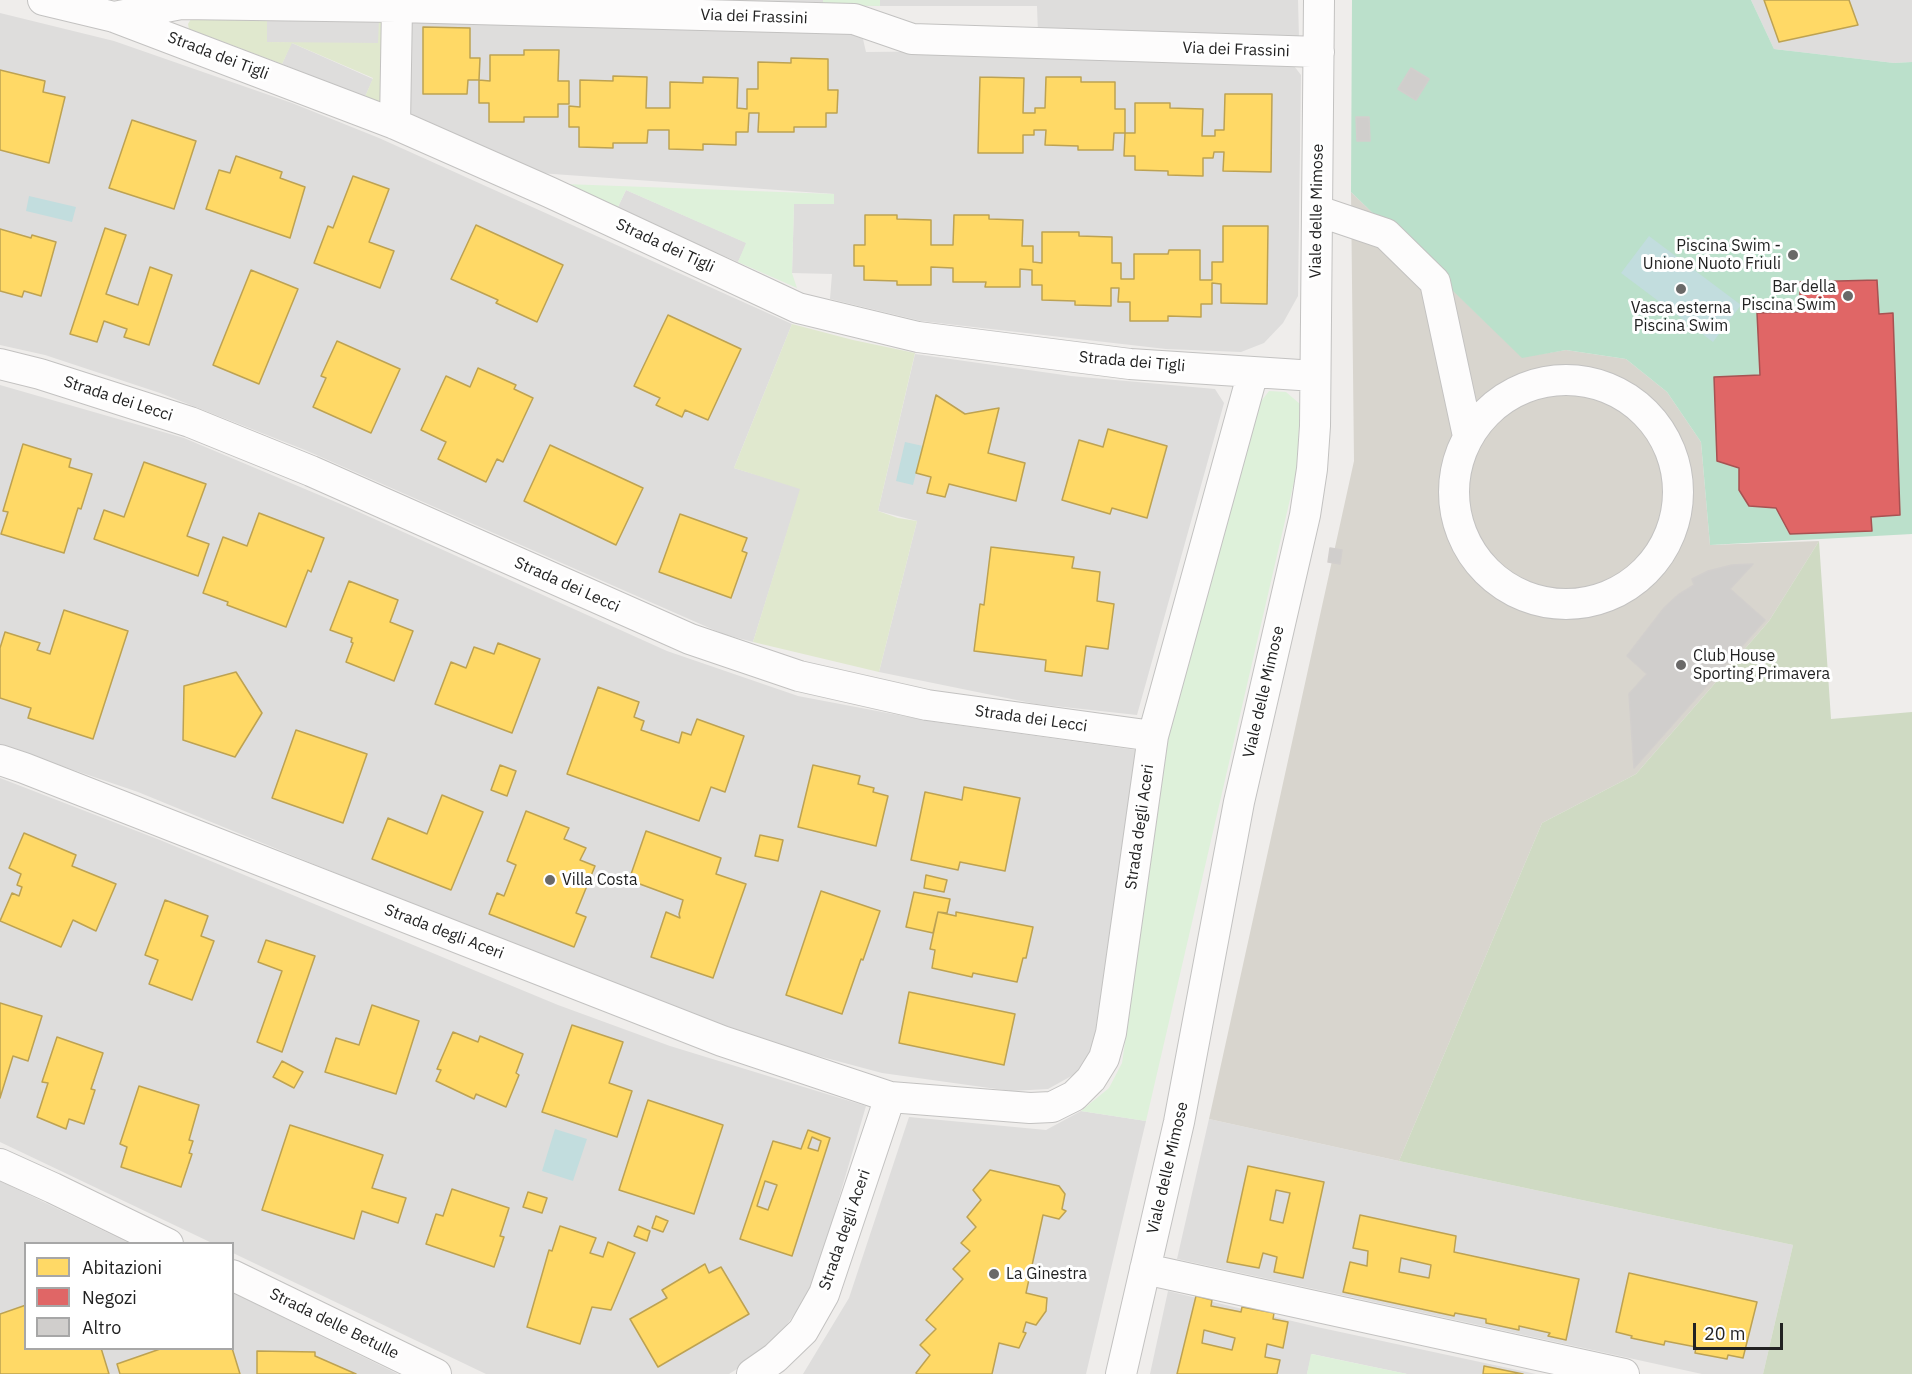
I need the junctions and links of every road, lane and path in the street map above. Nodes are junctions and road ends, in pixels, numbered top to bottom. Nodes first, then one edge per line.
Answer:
1 (43, 0) edge
2 (1319, 0) edge
3 (397, 7) junction
4 (114, 17) junction
5 (1318, 52) junction
6 (395, 124) junction
7 (1318, 211) junction
8 (0, 364) edge
9 (1252, 372) junction
10 (1316, 376) junction
11 (1468, 436) junction
12 (1153, 736) junction
13 (0, 760) edge
14 (890, 1096) junction
15 (0, 1164) edge
16 (164, 1242) edge
17 (1145, 1269) junction
18 (234, 1276) edge
19 (436, 1374) edge
20 (752, 1374) edge
21 (1121, 1374) edge
22 (1624, 1374) edge

1 - 4 street, Strada dei Tigli
2 - 5 street, Viale delle Mimose
3 - 4 street, Via dei Frassini
3 - 5 street, Via dei Frassini
3 - 6 street
4 - 6 street, Strada dei Tigli
5 - 7 street, Viale delle Mimose
6 - 9 street, Strada dei Tigli
7 - 10 street, Viale delle Mimose
7 - 11 street
8 - 12 street, Strada dei Lecci
9 - 10 street, Strada dei Tigli
9 - 12 street, Strada degli Aceri
10 - 17 street, Viale delle Mimose
11 - 11 street
12 - 14 street, Strada degli Aceri
13 - 14 street, Strada degli Aceri
14 - 20 street, Strada degli Aceri
15 - 16 street
17 - 21 street, Viale delle Mimose
17 - 22 street
18 - 19 street, Strada delle Betulle

